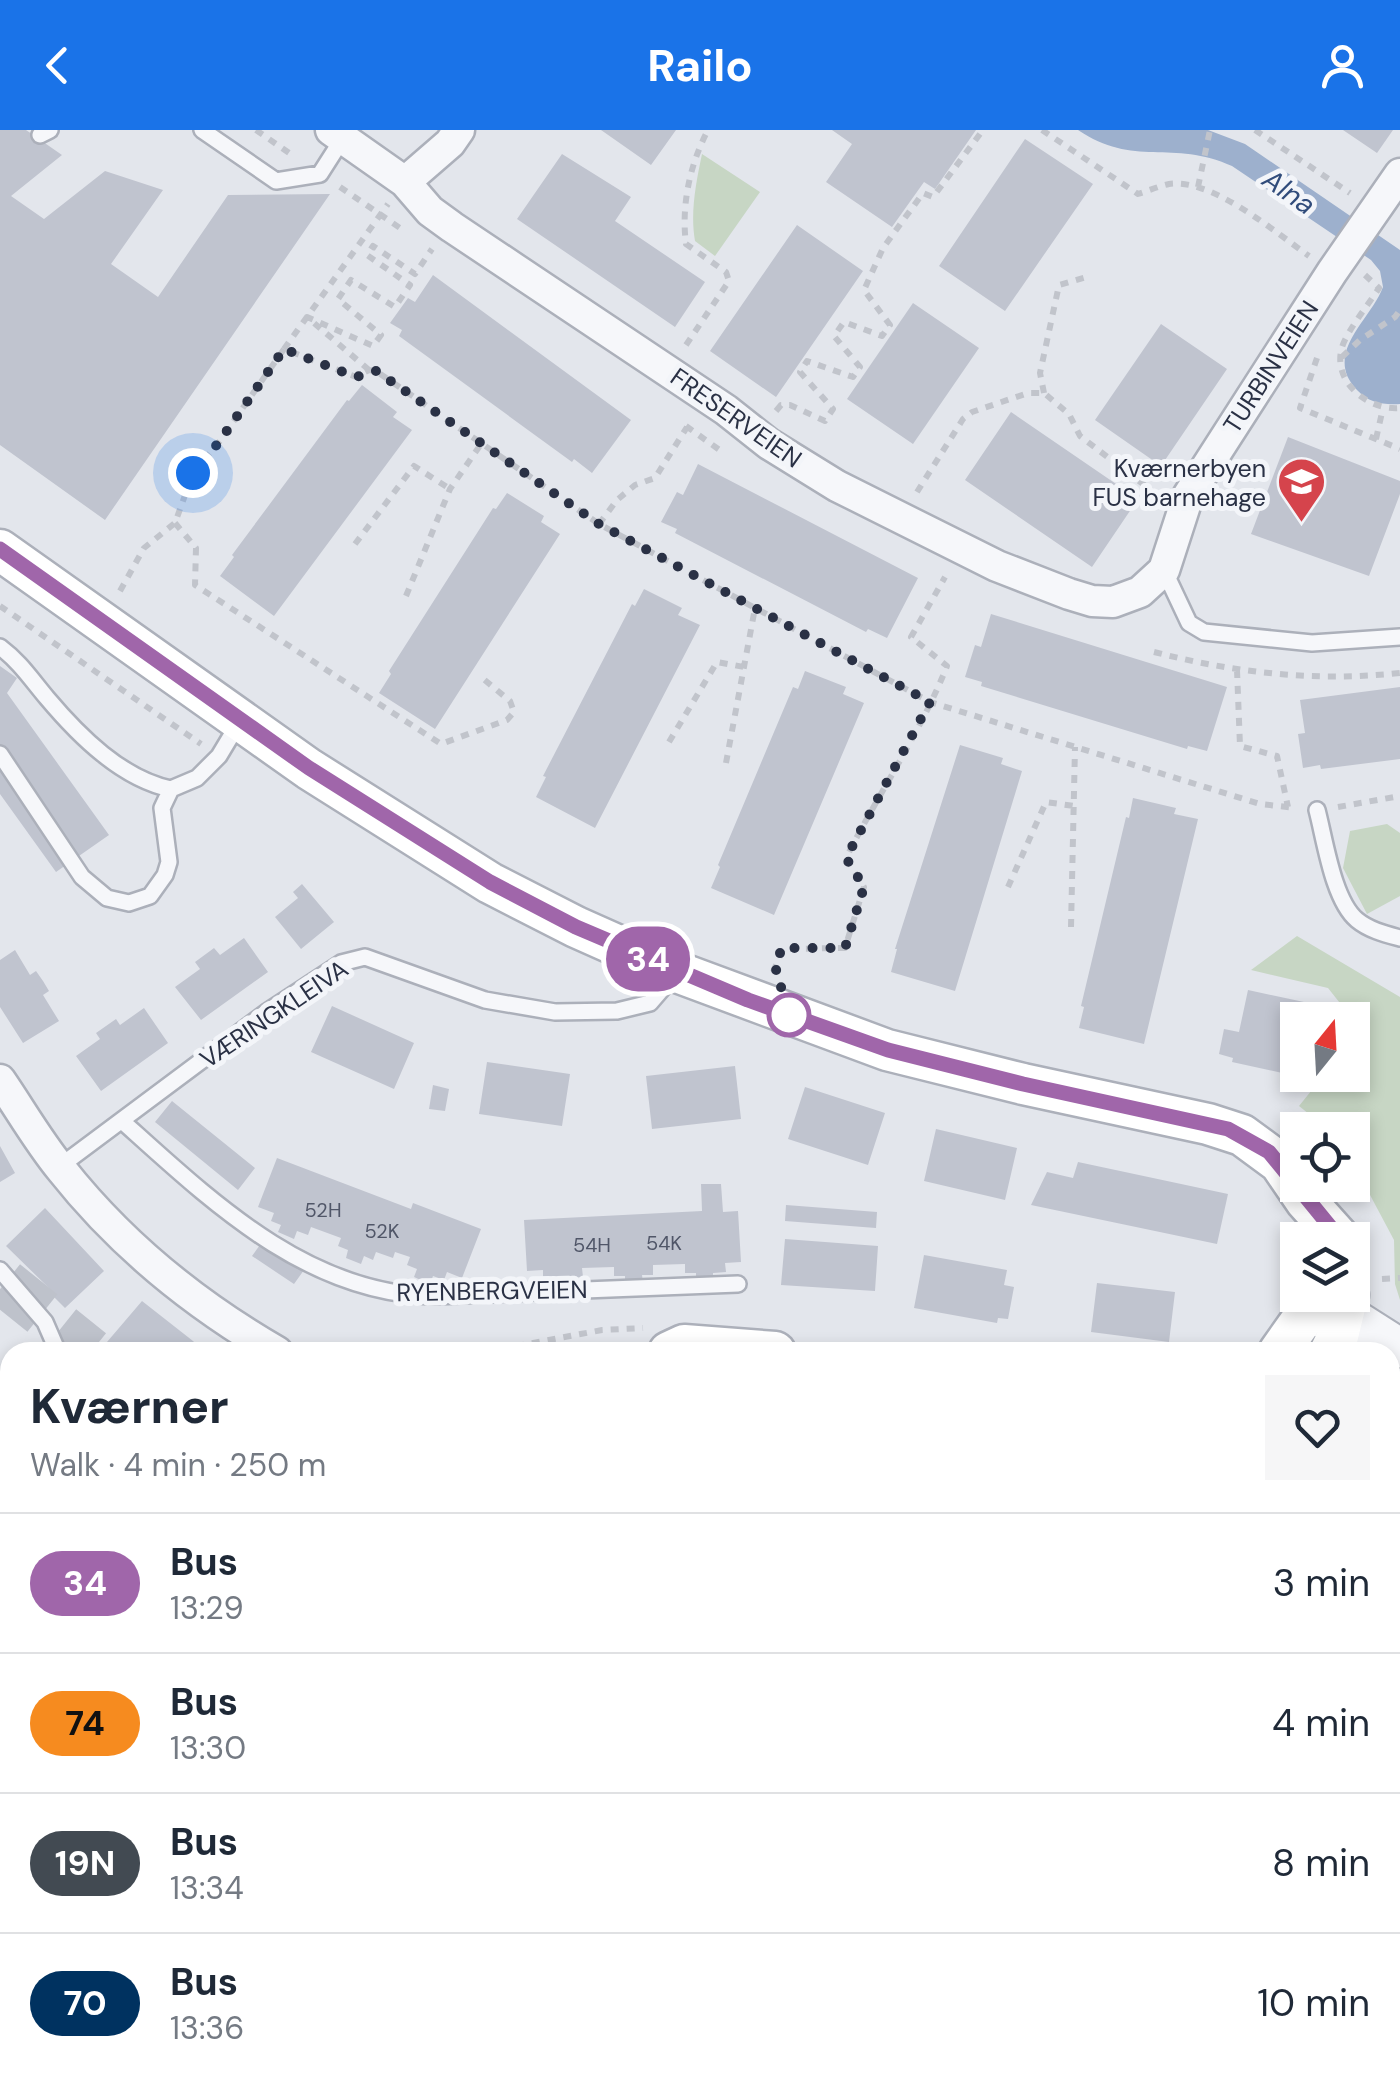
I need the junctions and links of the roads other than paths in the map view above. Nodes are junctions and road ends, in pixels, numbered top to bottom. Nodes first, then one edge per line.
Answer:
1 (202, 130) edge
2 (459, 130) edge
3 (337, 134) edge
4 (1400, 174) edge
5 (405, 182) junction
6 (0, 550) edge
7 (1164, 570) junction
8 (1400, 637) edge
9 (0, 647) edge
10 (240, 721) junction
11 (0, 754) edge
12 (171, 790) junction
13 (1317, 810) road end
14 (1400, 938) edge
15 (676, 972) junction
16 (0, 1080) edge
17 (122, 1121) junction
18 (59, 1168) junction
19 (1308, 1220) edge
20 (0, 1270) edge
21 (738, 1284) dead end
22 (1324, 1312) edge
23 (1336, 1312) edge
24 (1353, 1312) edge
25 (54, 1342) edge
26 (262, 1342) edge
27 (1290, 1342) edge
28 (1333, 1342) edge
29 (1392, 1342) edge

1 - 3 lane, FRESERVEIEN
2 - 5 street
3 - 5 street, FRESERVEIEN
4 - 7 street, TURBINVEIEN
5 - 7 street, FRESERVEIEN
6 - 10 main road
7 - 8 lane
9 - 12 lane
10 - 12 lane
10 - 15 main road
11 - 12 lane
13 - 14 lane
15 - 17 lane, VÆRINGKLEIVA
15 - 19 main road
16 - 18 street
17 - 18 lane, VÆRINGKLEIVA
17 - 21 lane, RYENBERGVEIEN
18 - 26 street
20 - 25 lane
22 - 27 main road
23 - 28 main road
24 - 29 street

